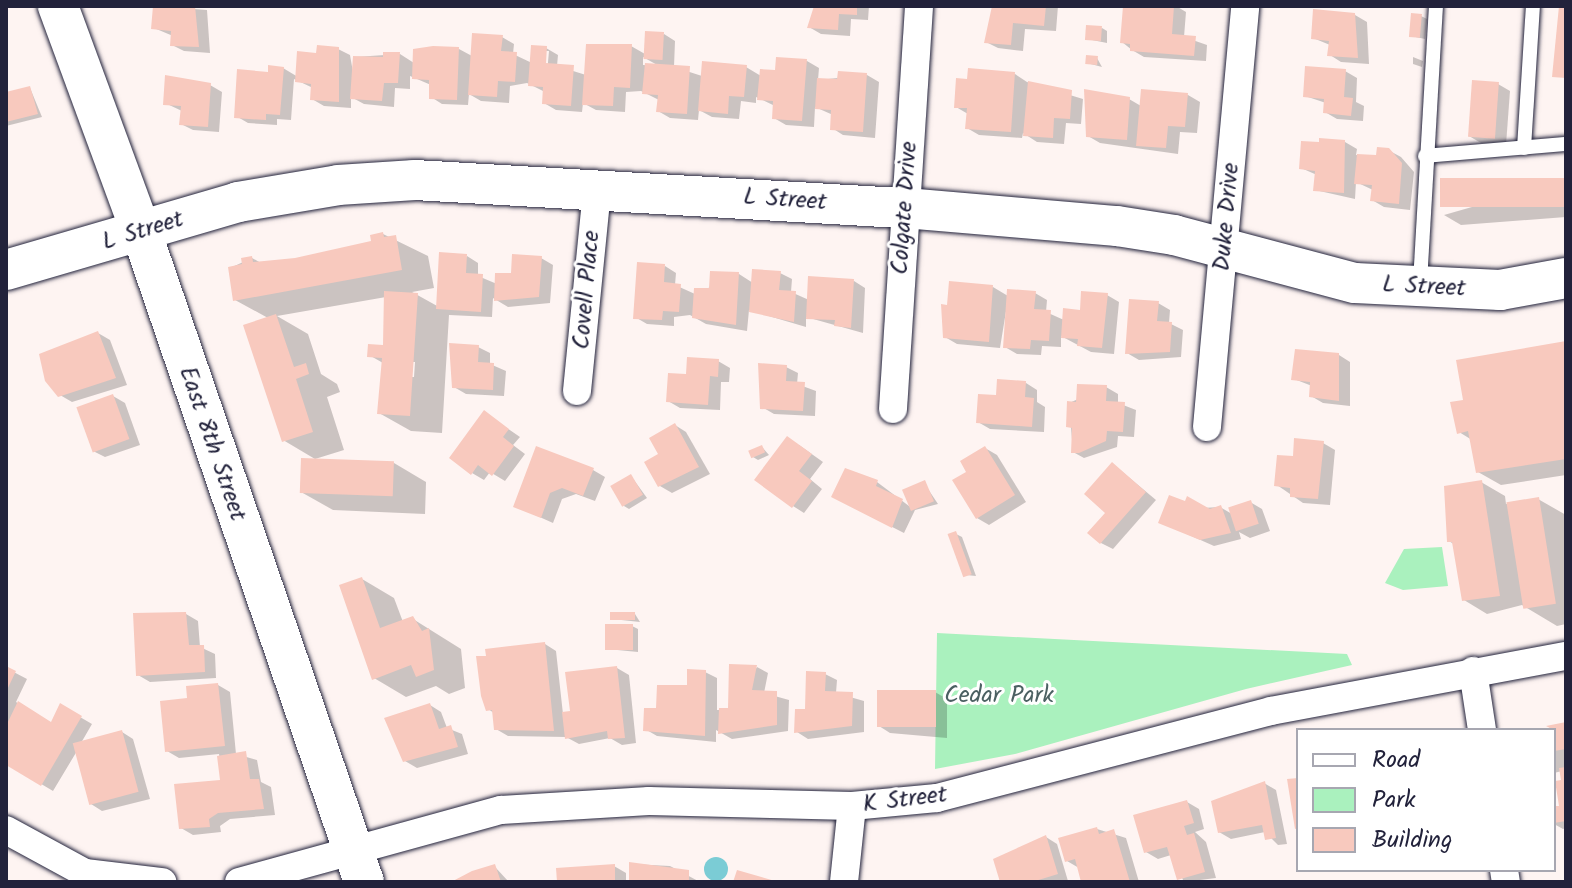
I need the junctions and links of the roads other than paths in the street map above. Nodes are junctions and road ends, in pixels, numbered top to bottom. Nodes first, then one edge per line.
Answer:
1 (58, 6) edge
2 (919, 6) edge
3 (1245, 6) edge
4 (1436, 6) edge
5 (1533, 6) edge
6 (1566, 144) edge
7 (1524, 148) junction
8 (1425, 156) junction
9 (597, 189) junction
10 (905, 208) junction
11 (142, 234) junction
12 (1225, 252) junction
13 (6, 270) edge
14 (1566, 278) edge
15 (1420, 288) junction
16 (577, 391) dead end
17 (893, 409) dead end
18 (1207, 427) dead end
19 (1566, 656) edge
20 (1473, 671) junction
21 (1482, 728) edge
22 (852, 806) junction
23 (6, 830) edge
24 (359, 866) edge
25 (84, 878) edge
26 (162, 882) edge
27 (239, 882) edge
28 (844, 882) edge

1 - 11 street, East 8th Street
2 - 10 street, Colgate Drive
3 - 12 street, Duke Drive
4 - 8 lane
5 - 7 lane
6 - 7 lane
7 - 8 lane
8 - 15 lane
9 - 10 street, L Street
9 - 11 street, L Street
9 - 16 street, Covell Place
10 - 12 street, L Street
10 - 17 street, Colgate Drive
11 - 13 street, L Street
11 - 24 street, East 8th Street
12 - 15 street, L Street
12 - 18 street, Duke Drive
14 - 15 street, L Street
19 - 20 street, K Street
20 - 21 street
20 - 22 street, K Street
22 - 24 street, K Street
22 - 28 street
23 - 25 street
24 - 27 street, K Street
25 - 26 street

